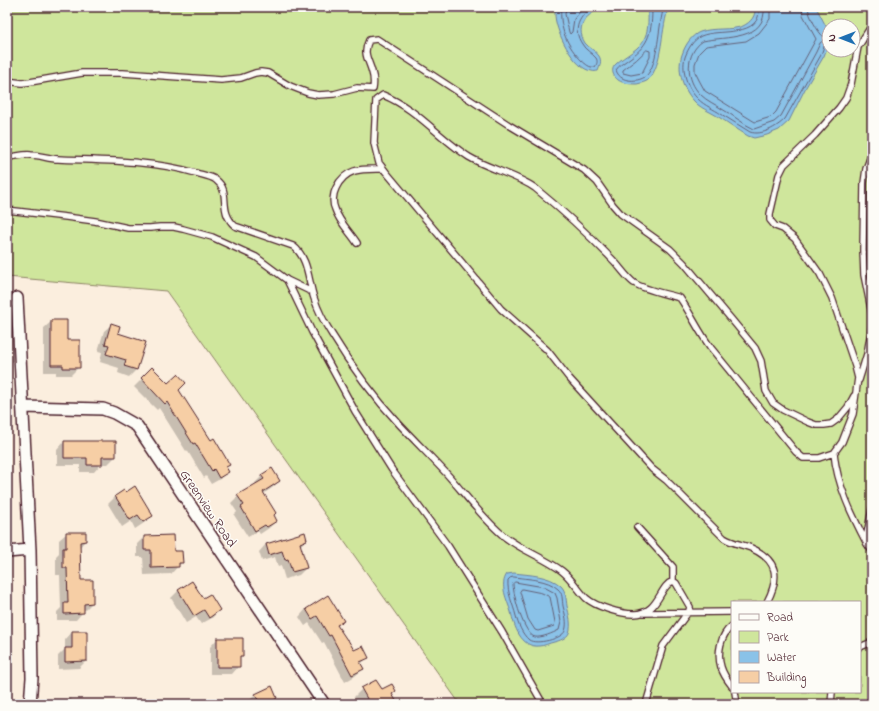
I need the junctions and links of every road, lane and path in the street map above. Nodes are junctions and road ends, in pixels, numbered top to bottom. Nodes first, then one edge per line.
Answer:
1 (872, 24) edge
2 (7, 81) edge
3 (373, 89) junction
4 (379, 96) junction
5 (872, 153) edge
6 (7, 157) edge
7 (383, 169) junction
8 (7, 210) edge
9 (357, 242) dead end
10 (287, 280) junction
11 (312, 292) junction
12 (17, 298) dead end
13 (872, 314) edge
14 (872, 326) edge
15 (856, 388) junction
16 (23, 407) junction
17 (834, 453) junction
18 (872, 509) edge
19 (637, 527) dead end
20 (867, 544) junction
21 (30, 550) junction
22 (872, 551) edge
23 (7, 552) edge
24 (673, 581) junction
25 (767, 601) edge
26 (731, 612) edge
27 (643, 613) junction
28 (688, 613) junction
29 (731, 627) edge
30 (872, 642) edge
31 (861, 647) edge
32 (731, 684) edge
33 (735, 693) edge
34 (832, 693) edge
35 (30, 704) edge
36 (324, 704) edge
37 (543, 704) edge
38 (646, 704) edge
39 (737, 704) edge
40 (830, 704) edge

1 - 15 lane
2 - 3 lane
3 - 4 lane
3 - 15 lane
4 - 7 lane
4 - 17 lane
5 - 13 lane
6 - 11 lane
7 - 9 lane
7 - 25 lane
8 - 10 lane
10 - 11 lane
10 - 37 lane
11 - 27 lane
12 - 16 street
14 - 15 lane
15 - 17 lane
16 - 21 street
16 - 36 street, Greenview Road
17 - 20 lane
18 - 20 lane
19 - 24 lane
20 - 22 lane
21 - 23 street
21 - 35 street
24 - 27 lane
24 - 28 lane
26 - 28 lane
27 - 28 lane
28 - 38 lane
29 - 32 lane
30 - 31 lane
33 - 39 lane
34 - 40 lane

